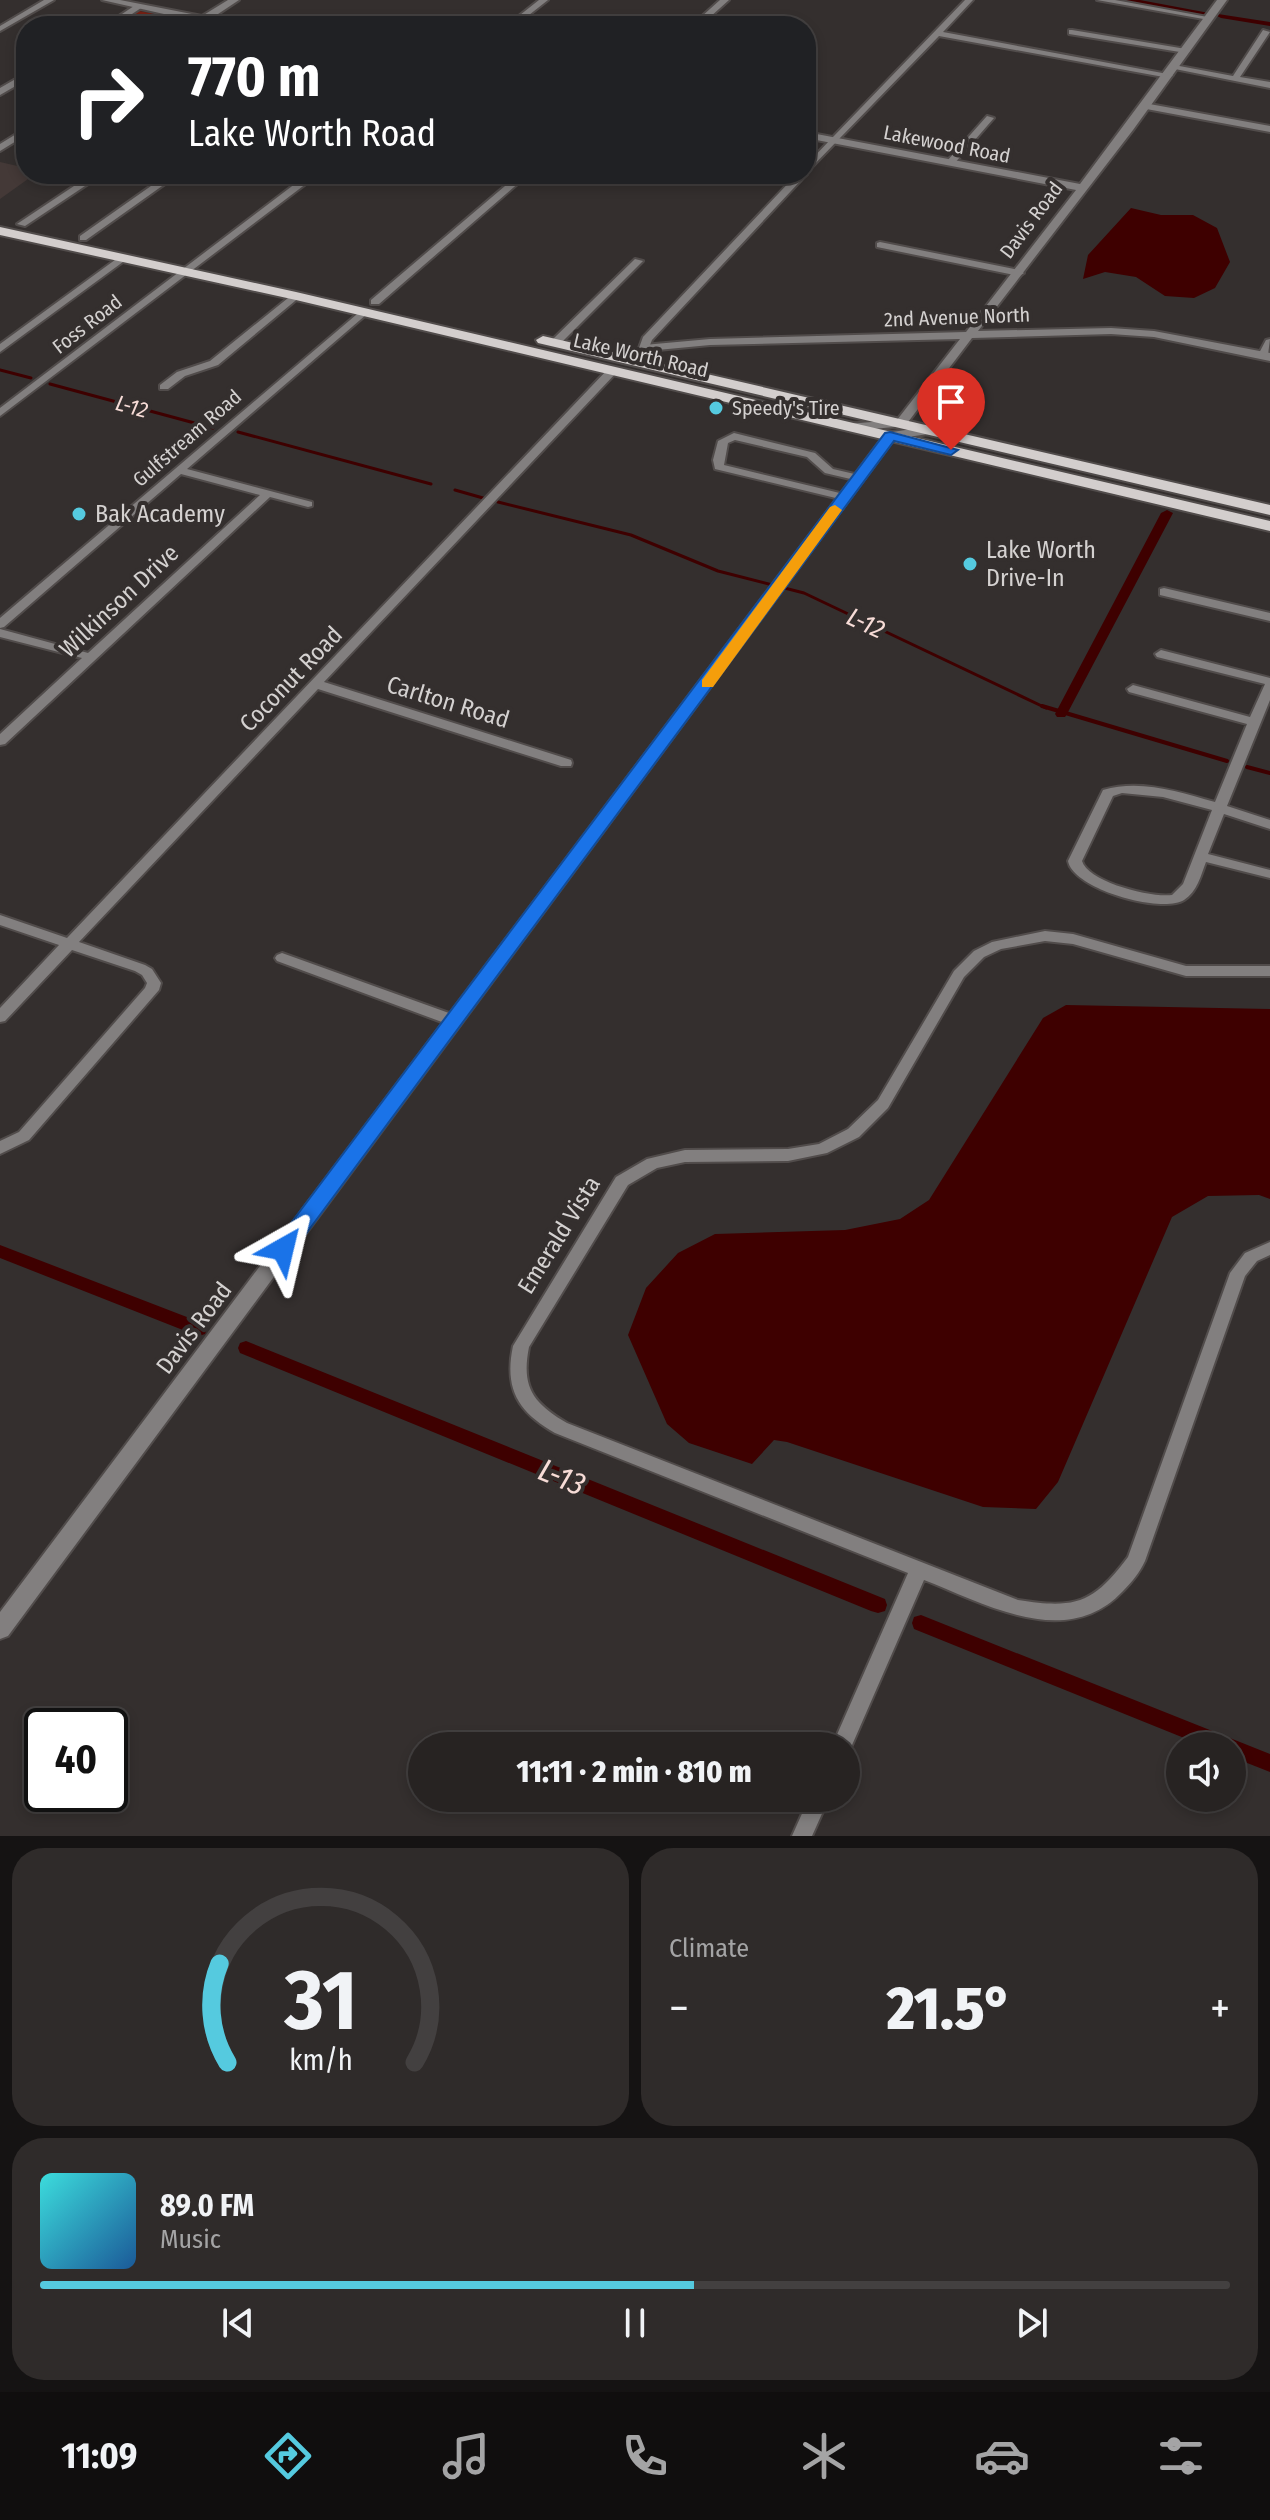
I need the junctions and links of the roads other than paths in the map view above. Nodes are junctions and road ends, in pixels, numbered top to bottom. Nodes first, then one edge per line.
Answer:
1 (50, 0) edge
2 (107, 0) edge
3 (234, 0) edge
4 (544, 0) edge
5 (725, 0) edge
6 (969, 0) edge
7 (1101, 0) edge
8 (1222, 0) edge
9 (140, 6) junction
10 (22, 16) edge
11 (124, 16) edge
12 (185, 16) edge
13 (209, 16) edge
14 (523, 16) edge
15 (707, 16) edge
16 (1209, 18) junction
17 (1072, 32) dead end
18 (1266, 32) dead end
19 (937, 33) junction
20 (1186, 51) junction
21 (1172, 71) junction
22 (1235, 79) junction
23 (1270, 85) edge
24 (1144, 106) junction
25 (990, 118) dead end
26 (1270, 129) edge
27 (816, 137) edge
28 (834, 141) junction
29 (816, 160) edge
30 (950, 163) junction
31 (83, 184) edge
32 (160, 184) edge
33 (301, 184) edge
34 (512, 184) edge
35 (793, 184) edge
36 (1082, 188) junction
37 (0, 219) edge
38 (22, 224) junction
39 (0, 231) edge
40 (83, 238) junction
41 (880, 245) dead end
42 (122, 259) junction
43 (638, 261) dead end
44 (196, 263) junction
45 (183, 272) junction
46 (1019, 273) junction
47 (296, 296) junction
48 (369, 307) junction
49 (971, 334) junction
50 (1270, 342) edge
51 (644, 348) junction
52 (0, 349) edge
53 (551, 349) junction
54 (1266, 356) edge
55 (618, 365) junction
56 (164, 387) dead end
57 (0, 413) edge
58 (901, 423) junction
59 (851, 427) junction
60 (931, 430) junction
61 (890, 436) junction
62 (178, 470) junction
63 (859, 478) junction
64 (268, 493) junction
65 (844, 497) junction
66 (308, 504) dead end
67 (1270, 510) edge
68 (1270, 526) edge
69 (1164, 592) dead end
70 (1270, 617) edge
71 (0, 624) edge
72 (0, 633) edge
73 (1161, 654) dead end
74 (91, 657) junction
75 (316, 684) junction
76 (1270, 684) edge
77 (1133, 689) dead end
78 (1254, 722) junction
79 (0, 741) edge
80 (566, 763) dead end
81 (1219, 808) junction
82 (1270, 825) edge
83 (1200, 856) junction
84 (1270, 874) edge
85 (0, 920) edge
86 (69, 944) junction
87 (282, 958) dead end
88 (1270, 971) edge
89 (0, 1017) edge
90 (455, 1021) junction
91 (4, 1148) edge
92 (1270, 1248) edge
93 (919, 1570) junction
94 (0, 1629) edge
95 (848, 1732) edge
96 (813, 1812) edge
97 (802, 1836) edge

1 - 10 street
2 - 9 street
3 - 13 street
4 - 14 street
5 - 15 street
6 - 19 street, Coconut Road
7 - 16 street
8 - 16 street, Davis Road
9 - 11 street
9 - 12 street
16 - 20 street, Davis Road
17 - 20 street
18 - 22 street
19 - 21 street
19 - 28 street, Coconut Road
20 - 21 street, Davis Road
21 - 22 street
21 - 24 street, Davis Road
22 - 23 street
24 - 26 street
24 - 36 street, Davis Road
25 - 30 street
27 - 28 street, Lakewood Road
28 - 29 street, Coconut Road
28 - 30 street, Lakewood Road
30 - 36 street, Lakewood Road
31 - 38 street
32 - 40 street
33 - 44 street, Foss Road
34 - 48 street, Gulfstream Road
35 - 51 street, Coconut Road
36 - 46 street, Davis Road
37 - 38 main road, Lake Worth Road
38 - 40 main road, Lake Worth Road
39 - 42 main road
40 - 44 main road, Lake Worth Road
41 - 46 street
42 - 45 main road
42 - 52 street
43 - 53 street
44 - 45 street, Foss Road
44 - 48 main road, Lake Worth Road
45 - 47 main road
45 - 57 street, Foss Road
46 - 49 street, Davis Road
47 - 48 main road
47 - 56 street
48 - 53 main road, Lake Worth Road
48 - 53 main road, Lake Worth Road
48 - 62 street, Gulfstream Road
49 - 51 street, 2nd Avenue North
49 - 54 street, 2nd Avenue North
49 - 58 street, Davis Road
50 - 54 street
51 - 55 street, Coconut Road
53 - 55 main road, Lake Worth Road
55 - 58 main road, Lake Worth Road
55 - 59 main road, Lake Worth Road
55 - 75 street, Coconut Road
58 - 59 street
58 - 60 main road, Lake Worth Road
59 - 61 main road, Lake Worth Road
60 - 61 street
60 - 67 main road, Lake Worth Road
61 - 63 street, Davis Road
61 - 68 main road, Lake Worth Road
62 - 64 street
62 - 71 street, Gulfstream Road
63 - 65 street, Davis Road
63 - 65 street
64 - 66 street
64 - 74 street, Wilkinson Drive
65 - 90 street, Davis Road
69 - 70 street
72 - 74 street
73 - 76 street
74 - 79 street, Wilkinson Drive
75 - 80 street, Carlton Road
75 - 86 street, Coconut Road
76 - 78 street
77 - 78 street
78 - 81 street
81 - 82 street
81 - 83 street
81 - 83 street
83 - 84 street
85 - 86 street
86 - 89 street, Coconut Road
86 - 91 street
87 - 90 street
88 - 93 street, Emerald Vista
90 - 94 street, Davis Road
92 - 93 street, Emerald Vista
93 - 95 street
96 - 97 street

